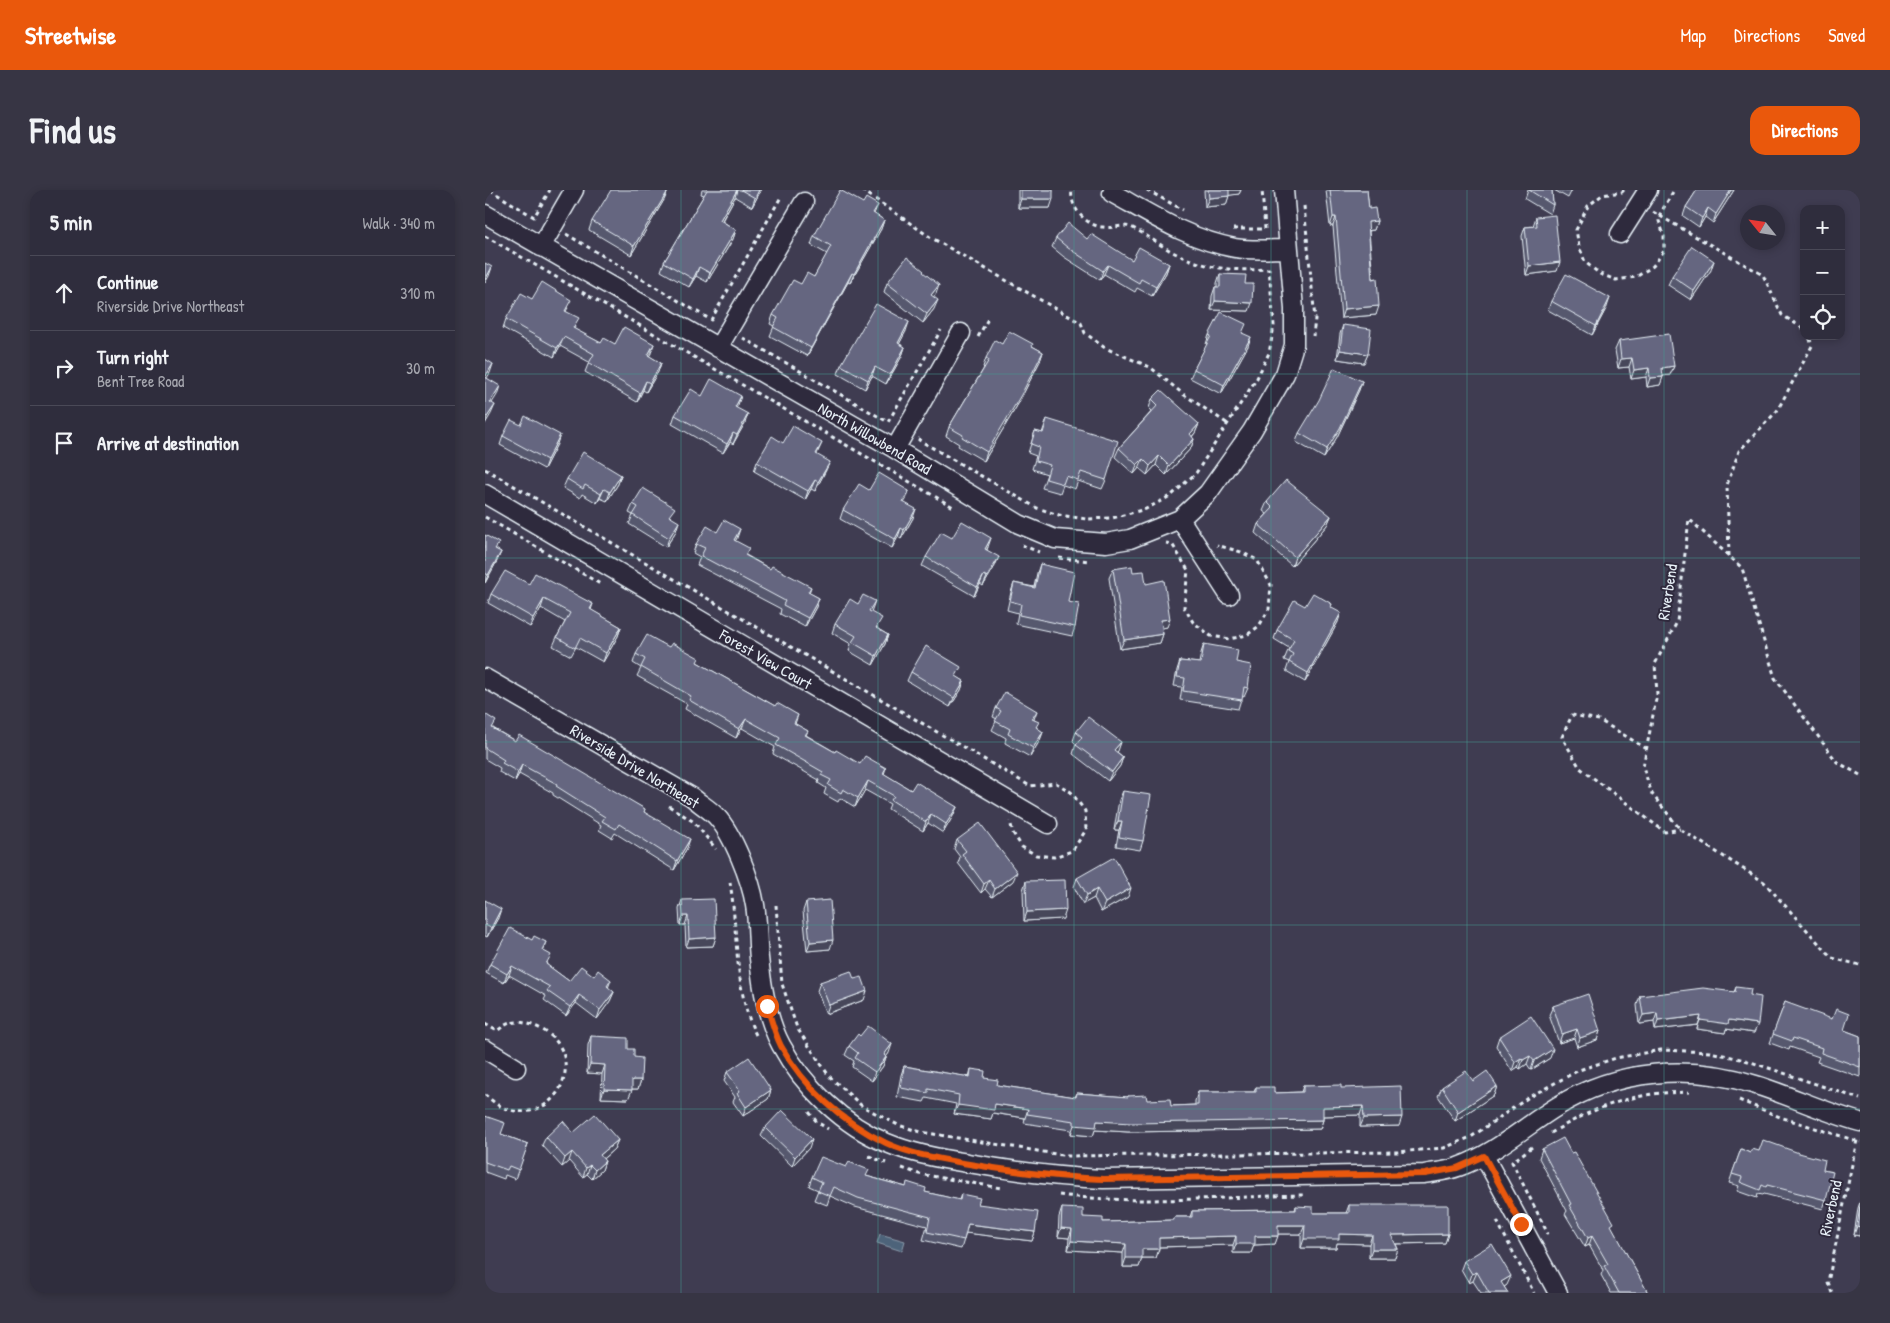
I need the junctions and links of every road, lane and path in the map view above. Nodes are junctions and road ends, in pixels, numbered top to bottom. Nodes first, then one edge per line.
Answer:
1 (490, 190) edge
2 (550, 190) edge
3 (574, 190) edge
4 (862, 190) edge
5 (1072, 190) edge
6 (1147, 190) edge
7 (1261, 190) edge
8 (1284, 190) edge
9 (1619, 190) edge
10 (1112, 193) dead end
11 (781, 197) dead end
12 (1643, 197) edge
13 (1304, 200) dead end
14 (804, 202) dead end
15 (1186, 212) dead end
16 (485, 214) edge
17 (569, 227) dead end
18 (1224, 228) dead end
19 (1620, 234) dead end
20 (485, 236) edge
21 (541, 247) junction
22 (1289, 249) junction
23 (989, 317) dead end
24 (1800, 326) edge
25 (747, 329) dead end
26 (941, 330) dead end
27 (968, 337) joint
28 (1810, 340) edge
29 (1312, 344) dead end
30 (719, 348) junction
31 (1229, 424) junction
32 (924, 432) dead end
33 (895, 449) junction
34 (485, 494) edge
35 (964, 512) dead end
36 (1180, 519) junction
37 (1212, 538) dead end
38 (1014, 541) dead end
39 (1159, 546) dead end
40 (1047, 555) dead end
41 (1729, 556) junction
42 (1055, 557) dead end
43 (1095, 561) dead end
44 (1229, 595) dead end
45 (485, 678) edge
46 (1647, 749) junction
47 (1860, 775) edge
48 (666, 803) dead end
49 (1048, 824) dead end
50 (1680, 829) junction
51 (719, 857) dead end
52 (729, 881) dead end
53 (776, 905) dead end
54 (1860, 965) edge
55 (757, 1038) dead end
56 (485, 1049) edge
57 (516, 1068) dead end
58 (1692, 1092) dead end
59 (1733, 1098) dead end
60 (1860, 1099) edge
61 (805, 1108) dead end
62 (1859, 1128) edge
63 (831, 1132) dead end
64 (1545, 1137) dead end
65 (1858, 1141) edge
66 (1538, 1142) dead end
67 (869, 1155) dead end
68 (1484, 1156) junction
69 (1003, 1188) dead end
70 (1051, 1194) dead end
71 (1312, 1195) dead end
72 (1494, 1215) dead end
73 (1551, 1240) dead end
74 (1534, 1293) edge
75 (1558, 1293) edge
76 (1832, 1293) edge

1 - 2 path
3 - 21 street
4 - 31 path
5 - 31 path
6 - 15 path
7 - 18 path
8 - 22 street, North Willowbend Road
9 - 12 path
10 - 22 street
11 - 17 path
12 - 19 street
12 - 24 path
13 - 29 path
14 - 30 street
16 - 21 street, North Willowbend Road
20 - 35 path
21 - 30 street, North Willowbend Road
22 - 36 street, North Willowbend Road
23 - 27 path
25 - 26 path
27 - 33 street
28 - 41 path
30 - 33 street, North Willowbend Road
31 - 32 path
33 - 36 street, North Willowbend Road
34 - 49 street, Forest View Court
36 - 44 street
37 - 39 path
38 - 40 path
41 - 46 path, Riverbend
41 - 47 path, Riverbend
42 - 43 path
45 - 68 street, Riverside Drive Northeast
46 - 50 path, Riverbend
46 - 50 path
48 - 51 path
50 - 54 path, Riverbend
52 - 55 path
53 - 60 path
56 - 57 street
58 - 64 path
59 - 65 path
61 - 63 path
62 - 65 path, Riverbend
62 - 68 street, Riverside Drive Northeast
65 - 76 path, Riverbend
66 - 73 path
67 - 69 path
68 - 75 street
70 - 71 path
72 - 74 path

